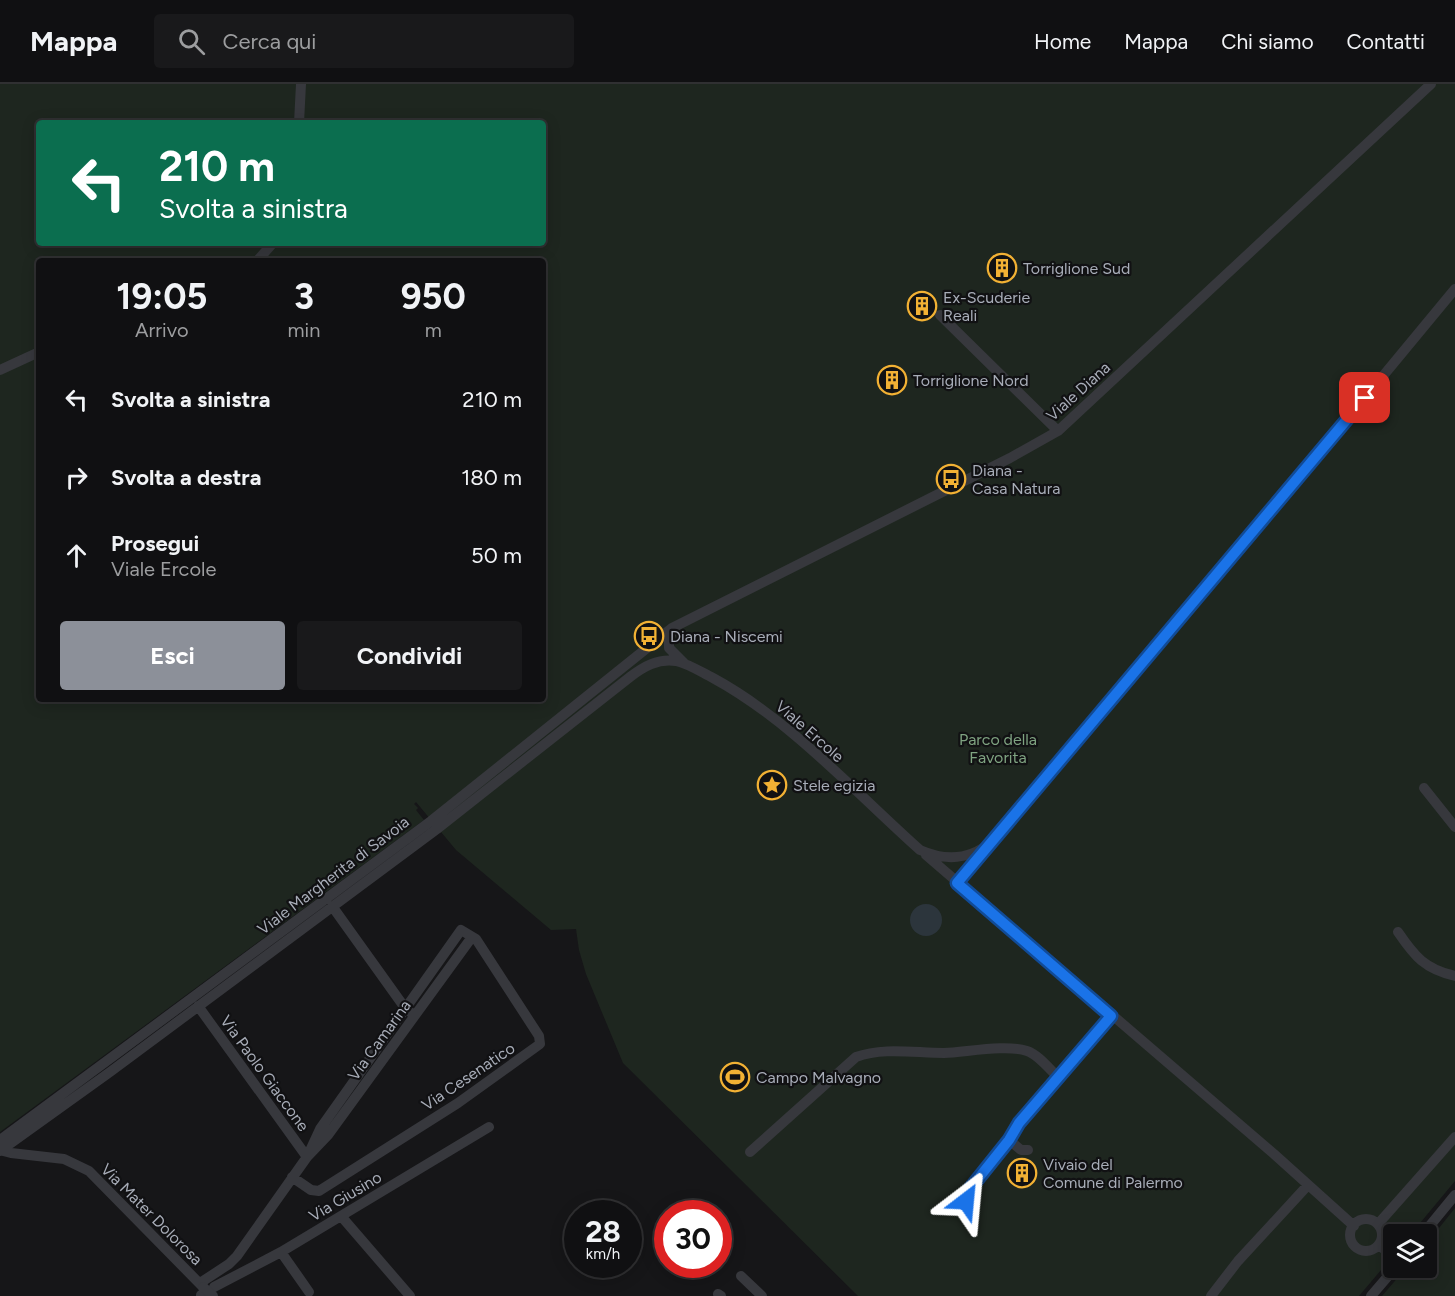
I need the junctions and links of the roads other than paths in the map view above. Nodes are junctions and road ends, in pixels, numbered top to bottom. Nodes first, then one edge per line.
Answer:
1 (301, 84) edge
2 (1431, 84) edge
3 (299, 120) edge
4 (270, 246) edge
5 (260, 258) edge
6 (1455, 289) edge
7 (940, 315) dead end
8 (36, 353) edge
9 (0, 370) edge
10 (1058, 431) junction
11 (677, 624) junction
12 (658, 662) joint
13 (687, 665) junction
14 (1424, 788) dead end
15 (1455, 827) edge
16 (991, 842) junction
17 (920, 850) junction
18 (957, 883) junction
19 (332, 906) junction
20 (462, 930) joint
21 (1398, 932) dead end
22 (472, 937) junction
23 (1455, 976) edge
24 (198, 1006) junction
25 (405, 1008) junction
26 (415, 1016) junction
27 (1111, 1016) junction
28 (1059, 1078) junction
29 (489, 1127) dead end
30 (1455, 1137) edge
31 (0, 1140) edge
32 (1009, 1140) junction
33 (0, 1150) edge
34 (1028, 1150) dead end
35 (750, 1152) dead end
36 (307, 1157) junction
37 (292, 1177) junction
38 (1308, 1185) junction
39 (1455, 1195) edge
40 (974, 1207) dead end
41 (341, 1216) junction
42 (1378, 1224) junction
43 (1431, 1224) edge
44 (1354, 1226) junction
45 (1379, 1245) junction
46 (1383, 1248) edge
47 (281, 1252) junction
48 (741, 1276) dead end
49 (1386, 1278) edge
50 (205, 1291) edge
51 (309, 1292) dead end
52 (410, 1296) edge
53 (762, 1296) edge
54 (1211, 1296) edge
55 (1371, 1296) edge

1 - 3 street
2 - 10 street, Viale Diana
4 - 5 street
6 - 16 street, Viale Ercole
7 - 10 street
8 - 9 street
10 - 11 street, Viale Diana
11 - 13 street
11 - 31 street, Viale Margherita di Savoia
12 - 13 street, Viale Ercole
12 - 19 street, Viale Margherita di Savoia
13 - 17 street, Viale Ercole
14 - 15 street
16 - 17 street, Viale Ercole
16 - 18 street
17 - 18 street
18 - 27 street
19 - 24 street, Viale Margherita di Savoia
19 - 25 street
20 - 22 street, Via Cesenatico
20 - 25 street, Via Camarina
21 - 23 street
22 - 26 street, Via Camarina
22 - 37 street, Via Cesenatico
24 - 33 street, Viale Margherita di Savoia
24 - 36 street, Via Paolo Giaccone
25 - 26 street
25 - 36 street, Via Camarina
26 - 36 street, Via Camarina
27 - 28 street
27 - 38 street
28 - 32 street
28 - 35 street
29 - 41 street, Via Giusino
30 - 42 street
32 - 34 street
32 - 40 street
33 - 50 street, Via Mater Dolorosa
36 - 37 street, Via Camarina
37 - 50 street, Via Camarina
38 - 44 street
38 - 54 street
39 - 43 street
41 - 47 street, Via Giusino
41 - 52 street
42 - 44 street
42 - 45 street
44 - 45 street
45 - 46 street
47 - 50 street, Via Giusino
47 - 51 street
48 - 53 street
49 - 55 street

